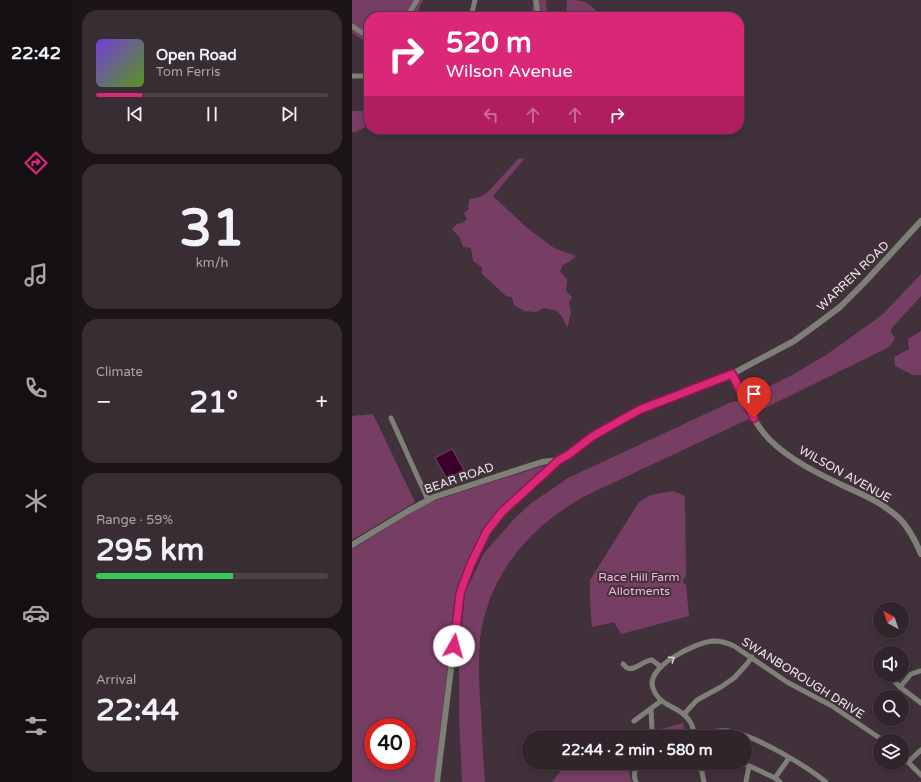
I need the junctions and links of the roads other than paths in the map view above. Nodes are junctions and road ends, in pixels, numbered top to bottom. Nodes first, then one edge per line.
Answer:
1 (417, 0) edge
2 (474, 0) edge
3 (536, 0) edge
4 (410, 12) edge
5 (472, 12) edge
6 (537, 12) edge
7 (352, 26) edge
8 (364, 34) edge
9 (352, 76) edge
10 (364, 76) edge
11 (921, 221) edge
12 (732, 374) junction
13 (391, 418) dead end
14 (559, 460) junction
15 (428, 500) junction
16 (352, 545) edge
17 (921, 554) edge
18 (752, 657) junction
19 (623, 664) dead end
20 (661, 667) junction
21 (920, 671) dead end
22 (895, 682) dead end
23 (900, 687) junction
24 (661, 701) junction
25 (921, 703) edge
26 (651, 709) junction
27 (684, 714) junction
28 (634, 721) dead end
29 (652, 730) edge
30 (694, 730) edge
31 (874, 734) edge
32 (752, 739) edge
33 (921, 750) edge
34 (789, 758) junction
35 (909, 761) edge
36 (909, 763) edge
37 (752, 767) edge
38 (636, 770) edge
39 (701, 770) edge
40 (748, 770) edge
41 (921, 775) edge
42 (775, 778) junction
43 (438, 782) edge
44 (636, 782) edge
45 (704, 782) edge
46 (746, 782) edge
47 (780, 782) edge
48 (826, 782) edge

1 - 4 street
2 - 5 street
3 - 6 street
7 - 8 street
9 - 10 street
11 - 12 street, WARREN ROAD
12 - 14 street, WARREN ROAD
12 - 17 street, WILSON AVENUE
13 - 15 street
14 - 15 street, BEAR ROAD
14 - 43 street, WARREN ROAD
15 - 16 street, BEAR ROAD
20 -> 18 street, SWANBOROUGH DRIVE
18 - 27 street
18 - 31 street, SWANBOROUGH DRIVE
19 - 20 street
20 - 24 street, SWANBOROUGH DRIVE
21 - 23 street
22 - 23 street
23 - 25 street
24 - 26 street
24 - 27 street
26 - 28 street
26 - 29 street
27 - 30 street
32 - 34 street
33 - 35 street
34 - 42 street
34 - 48 street
36 - 41 street
37 - 42 street
38 - 44 street
39 - 45 street
40 - 46 street
42 - 47 street

